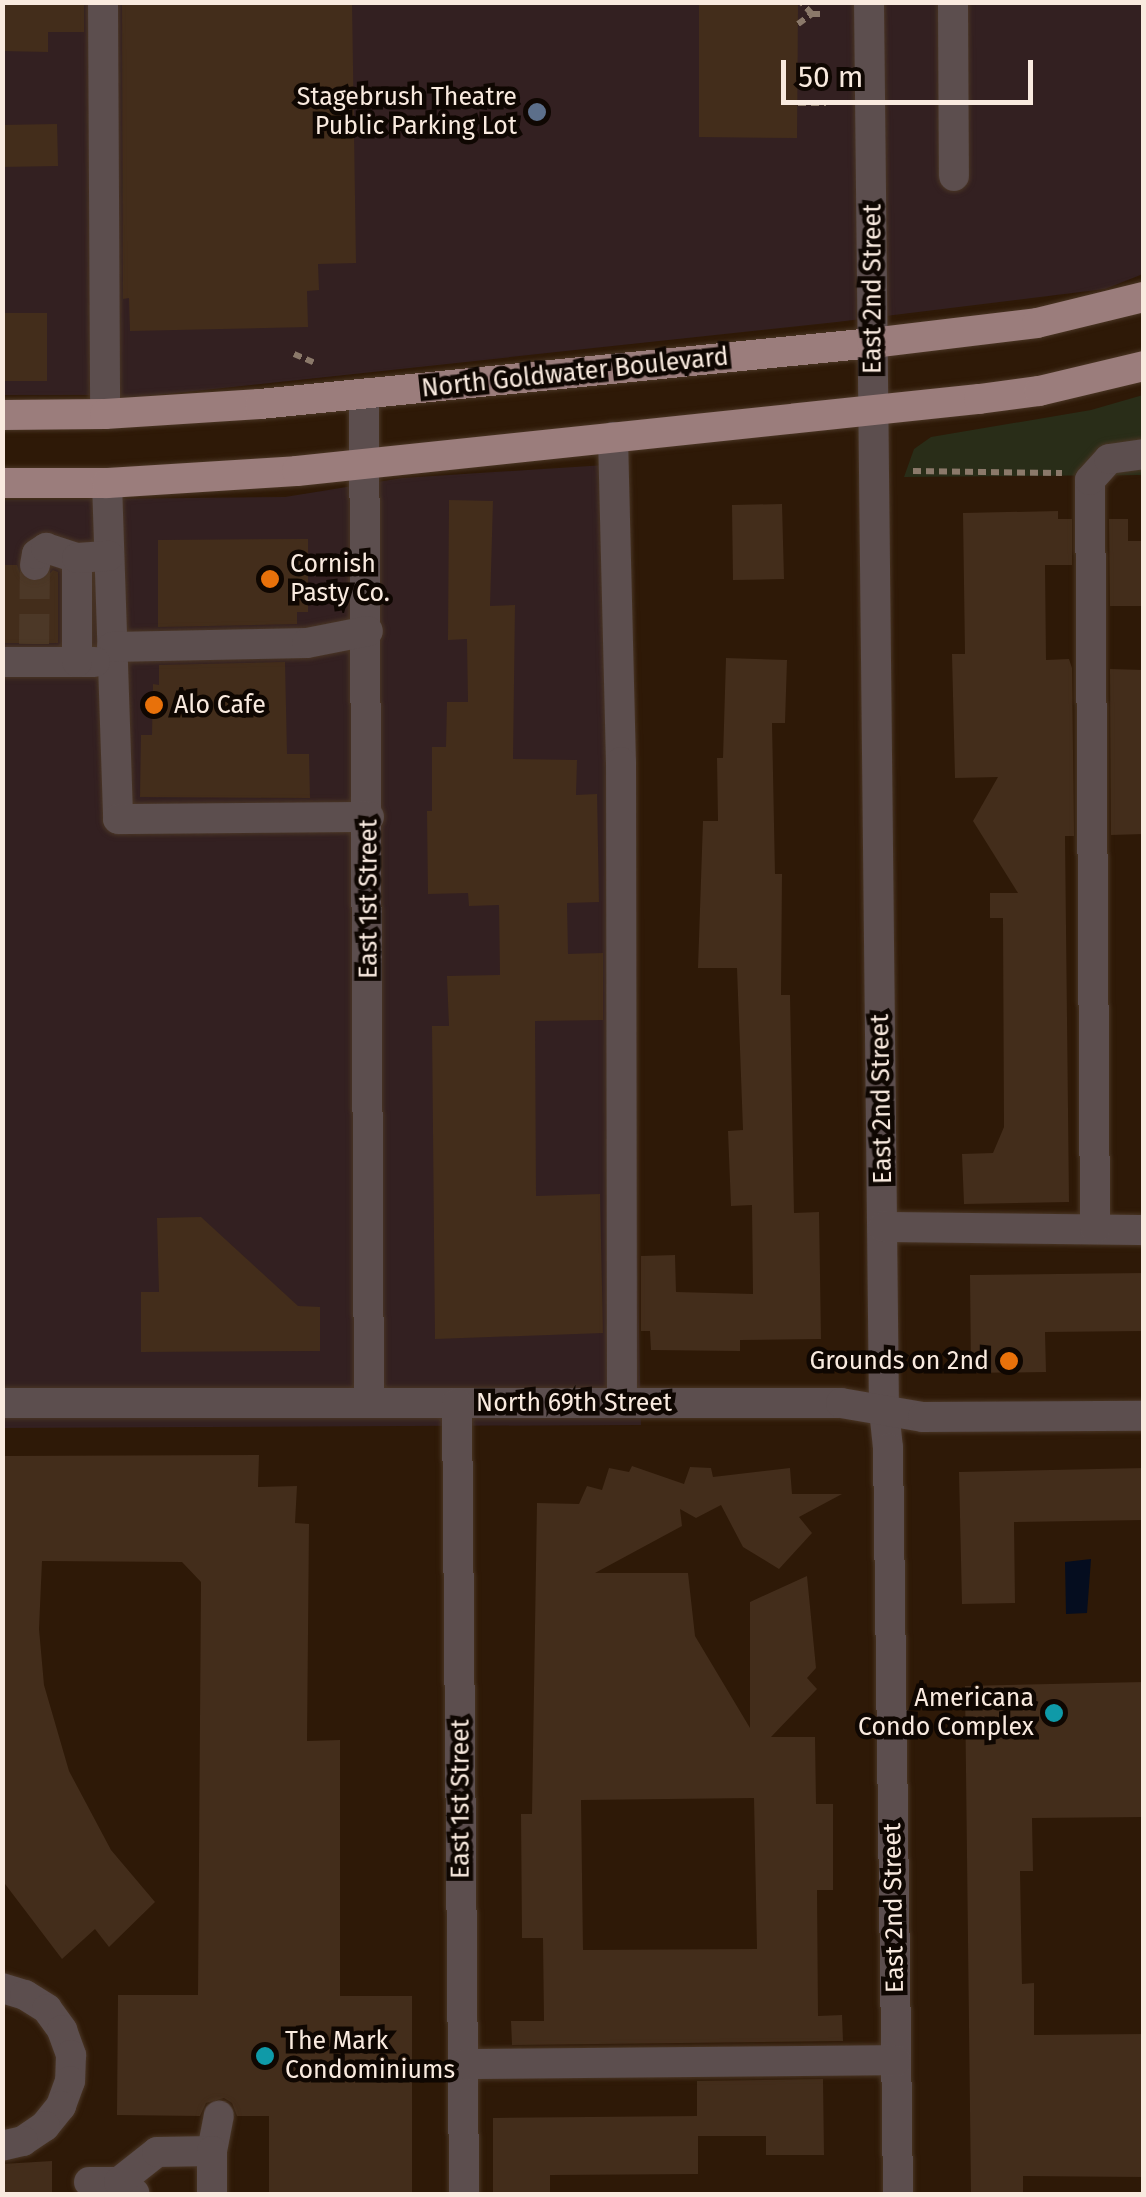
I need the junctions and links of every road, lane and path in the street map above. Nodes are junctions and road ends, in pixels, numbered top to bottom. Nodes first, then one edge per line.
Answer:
1 (103, 2) edge
2 (801, 2) edge
3 (869, 2) edge
4 (953, 4) edge
5 (812, 14) junction
6 (824, 14) dead end
7 (798, 24) dead end
8 (798, 103) dead end
9 (826, 103) dead end
10 (954, 176) dead end
11 (1144, 297) edge
12 (872, 343) junction
13 (294, 354) dead end
14 (313, 362) dead end
15 (1144, 366) edge
16 (364, 394) junction
17 (874, 410) junction
18 (106, 414) junction
19 (2, 415) edge
20 (613, 437) junction
21 (1135, 454) edge
22 (365, 464) junction
23 (913, 471) dead end
24 (1093, 473) junction
25 (2, 483) edge
26 (107, 483) junction
27 (109, 556) junction
28 (77, 558) junction
29 (34, 564) dead end
30 (368, 630) junction
31 (112, 654) junction
32 (2, 662) edge
33 (77, 662) junction
34 (368, 817) junction
35 (883, 1228) junction
36 (1095, 1229) junction
37 (1144, 1230) edge
38 (2, 1403) edge
39 (368, 1403) junction
40 (458, 1403) junction
41 (622, 1403) junction
42 (884, 1410) junction
43 (1144, 1416) edge
44 (2, 1988) edge
45 (896, 2060) junction
46 (463, 2064) junction
47 (220, 2116) dead end
48 (2, 2146) edge
49 (212, 2151) junction
50 (115, 2186) edge
51 (212, 2194) edge
52 (464, 2194) edge
53 (898, 2194) edge

1 - 18 street
2 - 5 path
3 - 12 street, East 2nd Street
4 - 10 street
5 - 6 path
5 - 7 path
8 - 9 path
11 - 12 main road, North Goldwater Boulevard
12 - 16 main road, North Goldwater Boulevard
12 - 17 street, East 2nd Street
13 - 14 path
15 - 17 main road
16 - 18 main road, North Goldwater Boulevard
16 - 22 street, East 1st Street
17 - 20 main road
17 - 35 street, East 2nd Street
18 - 19 main road, North Goldwater Boulevard
20 - 22 main road
20 - 41 street
21 - 24 street
22 - 26 main road
22 - 30 street, East 1st Street
23 - 24 path
24 - 36 street
25 - 26 main road
26 - 27 street
27 - 28 street
27 - 31 street
28 - 29 street
28 - 33 street
30 - 31 street
30 - 34 street, East 1st Street
31 - 33 street
31 - 34 street
32 - 33 street
34 - 39 street, East 1st Street
35 - 36 street
35 - 42 street, East 2nd Street
36 - 37 street
38 - 39 street, North 69th Street
39 - 40 street, North 69th Street
40 - 41 street, North 69th Street
40 - 46 street, East 1st Street
41 - 42 street, North 69th Street
42 - 43 street, North 69th Street
42 - 45 street, East 2nd Street
44 - 48 street
45 - 46 street
45 - 53 street, East 2nd Street
46 - 52 street, East 1st Street
47 - 49 street
49 - 50 street
49 - 51 street

